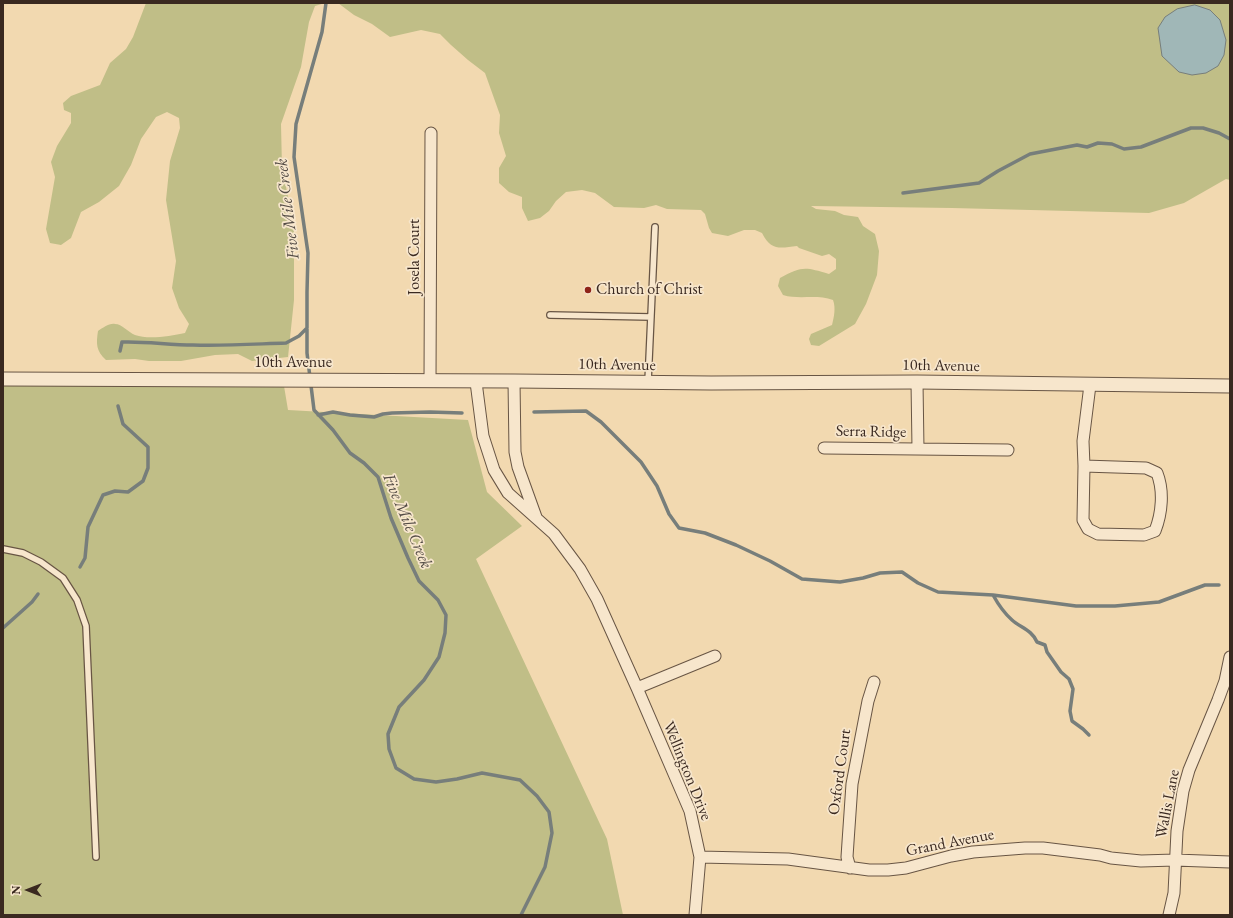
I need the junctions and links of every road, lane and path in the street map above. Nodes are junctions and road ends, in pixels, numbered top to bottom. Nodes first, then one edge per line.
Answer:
1 (431, 133) dead end
2 (655, 227) dead end
3 (550, 315) dead end
4 (650, 317) junction
5 (3, 379) edge
6 (430, 381) junction
7 (514, 381) junction
8 (476, 382) junction
9 (917, 382) junction
10 (648, 383) junction
11 (1090, 385) junction
12 (1230, 386) edge
13 (824, 448) dead end
14 (918, 449) junction
15 (1008, 450) dead end
16 (1084, 466) junction
17 (537, 519) junction
18 (3, 549) edge
19 (715, 656) dead end
20 (1230, 657) edge
21 (874, 682) dead end
22 (637, 688) junction
23 (96, 857) dead end
24 (700, 857) junction
25 (1175, 860) junction
26 (1230, 862) edge
27 (850, 868) junction
28 (695, 915) edge
29 (1170, 915) edge

1 - 6 street, Josela Court
2 - 4 lane
3 - 4 lane
4 - 10 lane
5 - 6 street, 10th Avenue
6 - 8 street, 10th Avenue
7 - 8 street, 10th Avenue
7 - 10 street, 10th Avenue
7 - 17 street, Wellington Drive
8 - 17 street, Wellington Drive
9 - 10 street, 10th Avenue
9 - 11 street, 10th Avenue
9 - 14 street, Serra Ridge
11 - 12 street, 10th Avenue
11 - 16 street
13 - 14 street, Serra Ridge
14 - 15 street, Serra Ridge
16 - 16 street
17 - 22 street, Wellington Drive
18 - 23 lane
19 - 22 street
20 - 25 street, Wallis Lane
21 - 27 street, Oxford Court
22 - 24 street, Wellington Drive
24 - 27 street, Grand Avenue
24 - 28 street, Wellington Drive
25 - 26 street, Grand Avenue
25 - 27 street, Grand Avenue
25 - 29 street, Wallis Lane

